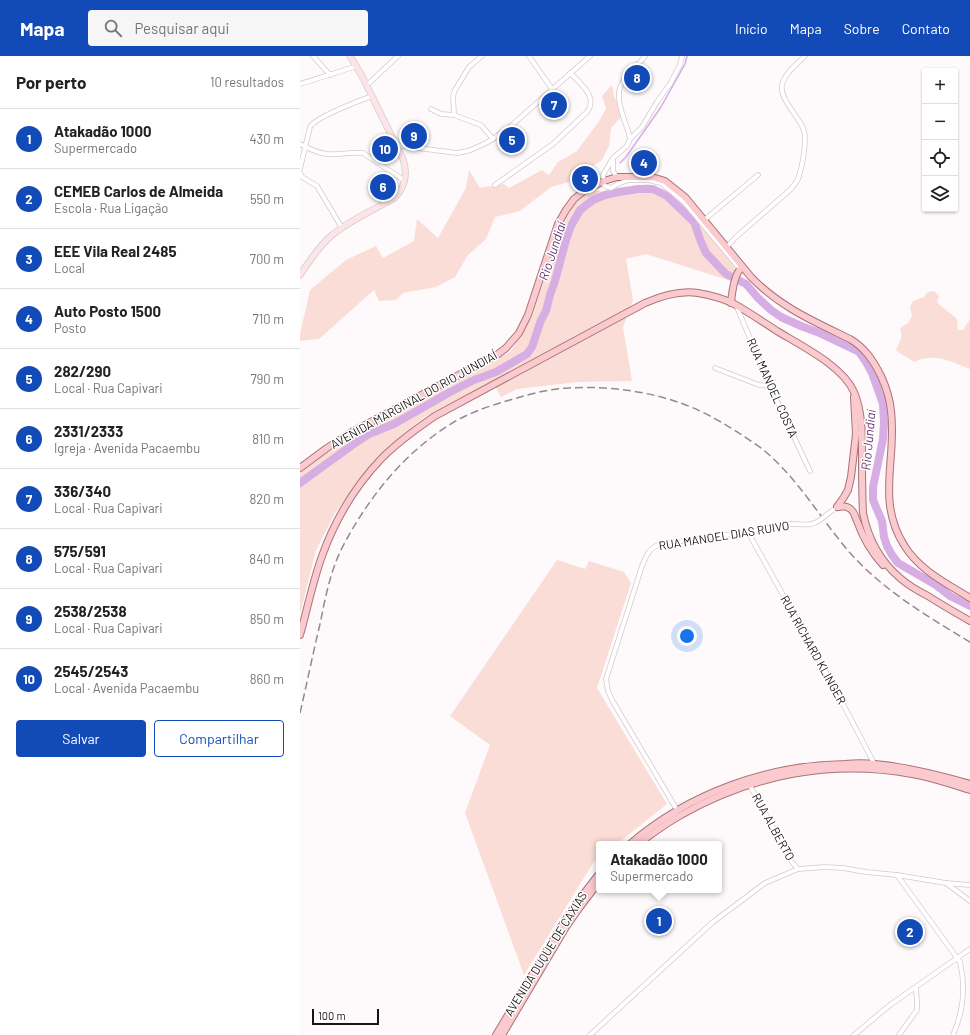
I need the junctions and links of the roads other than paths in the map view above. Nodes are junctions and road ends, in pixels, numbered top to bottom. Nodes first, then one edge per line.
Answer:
1 (313, 56) edge
2 (350, 56) edge
3 (398, 56) edge
4 (482, 56) edge
5 (529, 56) edge
6 (590, 56) edge
7 (645, 56) edge
8 (682, 56) edge
9 (805, 56) edge
10 (357, 66) junction
11 (570, 73) junction
12 (330, 75) junction
13 (300, 84) edge
14 (367, 86) junction
15 (552, 89) junction
16 (372, 96) junction
17 (432, 109) dead end
18 (454, 115) junction
19 (494, 139) junction
20 (630, 139) junction
21 (300, 144) edge
22 (397, 145) junction
23 (305, 147) junction
24 (613, 158) junction
25 (300, 169) edge
26 (613, 171) junction
27 (300, 173) edge
28 (604, 173) junction
29 (758, 175) dead end
30 (617, 177) junction
31 (405, 181) junction
32 (604, 181) junction
33 (495, 185) dead end
34 (703, 222) junction
35 (342, 228) junction
36 (725, 249) junction
37 (740, 270) junction
38 (300, 276) edge
39 (733, 304) junction
40 (715, 368) dead end
41 (770, 386) junction
42 (854, 390) junction
43 (300, 468) edge
44 (810, 471) dead end
45 (835, 509) junction
46 (748, 532) junction
47 (898, 577) junction
48 (970, 598) edge
49 (970, 621) edge
50 (300, 635) edge
51 (875, 766) junction
52 (749, 784) junction
53 (970, 784) edge
54 (970, 790) edge
55 (677, 810) junction
56 (634, 841) edge
57 (642, 841) edge
58 (798, 869) junction
59 (897, 875) junction
60 (596, 878) edge
61 (946, 883) junction
62 (970, 885) edge
63 (596, 886) edge
64 (970, 901) edge
65 (970, 949) edge
66 (957, 958) junction
67 (916, 987) junction
68 (496, 1035) edge
69 (502, 1035) edge
70 (590, 1035) edge
71 (854, 1035) edge
72 (899, 1035) edge
73 (953, 1035) edge

1 - 12 street
2 - 10 main road
3 - 14 street
4 - 18 street
5 - 15 street
6 - 11 street
7 - 20 street
8 - 20 street
9 - 36 street
10 - 12 street
10 - 14 main road
11 - 15 street
11 - 33 street
12 - 13 street
14 - 16 main road
15 - 19 street
16 - 22 main road
16 - 23 street
17 - 18 street
18 - 19 street
19 - 22 street
20 - 24 street
21 - 23 street
22 - 31 main road
23 - 25 street
23 - 31 street
24 - 26 street
24 - 28 street
26 - 28 street
26 - 30 street
27 - 35 street
28 - 32 street
29 - 34 street
30 - 32 main road, AVENIDA MARGINAL DO RIO JUNDIAÍ
30 - 34 main road, AVENIDA MARGINAL DO RIO JUNDIAÍ
31 - 35 main road
32 - 34 street
32 - 43 main road, AVENIDA MARGINAL DO RIO JUNDIAÍ
34 - 36 main road, AVENIDA MARGINAL DO RIO JUNDIAÍ
35 - 38 main road
36 - 37 main road, AVENIDA MARGINAL DO RIO JUNDIAÍ
37 - 39 main road
37 - 48 main road, AVENIDA MARGINAL DO RIO JUNDIAÍ
39 - 41 street, RUA MANOEL COSTA
39 - 42 main road, AVENIDA MARGINAL DO RIO JUNDIAÍ
39 - 50 main road, AVENIDA MARGINAL DO RIO JUNDIAÍ
40 - 41 street
41 - 44 street, RUA MANOEL COSTA
42 - 45 main road
42 - 47 main road, AVENIDA MARGINAL DO RIO JUNDIAÍ
45 - 46 street, RUA MANOEL DIAS RUIVO, bridge
45 - 47 main road
46 - 51 street, RUA RICHARD KLINGER
46 - 55 street, RUA MANOEL DIAS RUIVO
47 - 49 main road, AVENIDA MARGINAL DO RIO JUNDIAÍ
51 - 52 main road
51 - 53 main road
51 - 54 main road
51 - 55 main road
52 - 57 main road
52 - 58 street, RUA ALBERTO
55 - 56 main road
58 - 59 street
58 - 70 street
59 - 61 street
59 - 66 street
60 - 68 main road, AVENIDA DUQUE DE CAXIAS
61 - 62 street
61 - 64 street
63 - 69 main road, AVENIDA DUQUE DE CAXIAS
65 - 66 street
66 - 67 street
66 - 73 street
67 - 71 street
67 - 72 street

